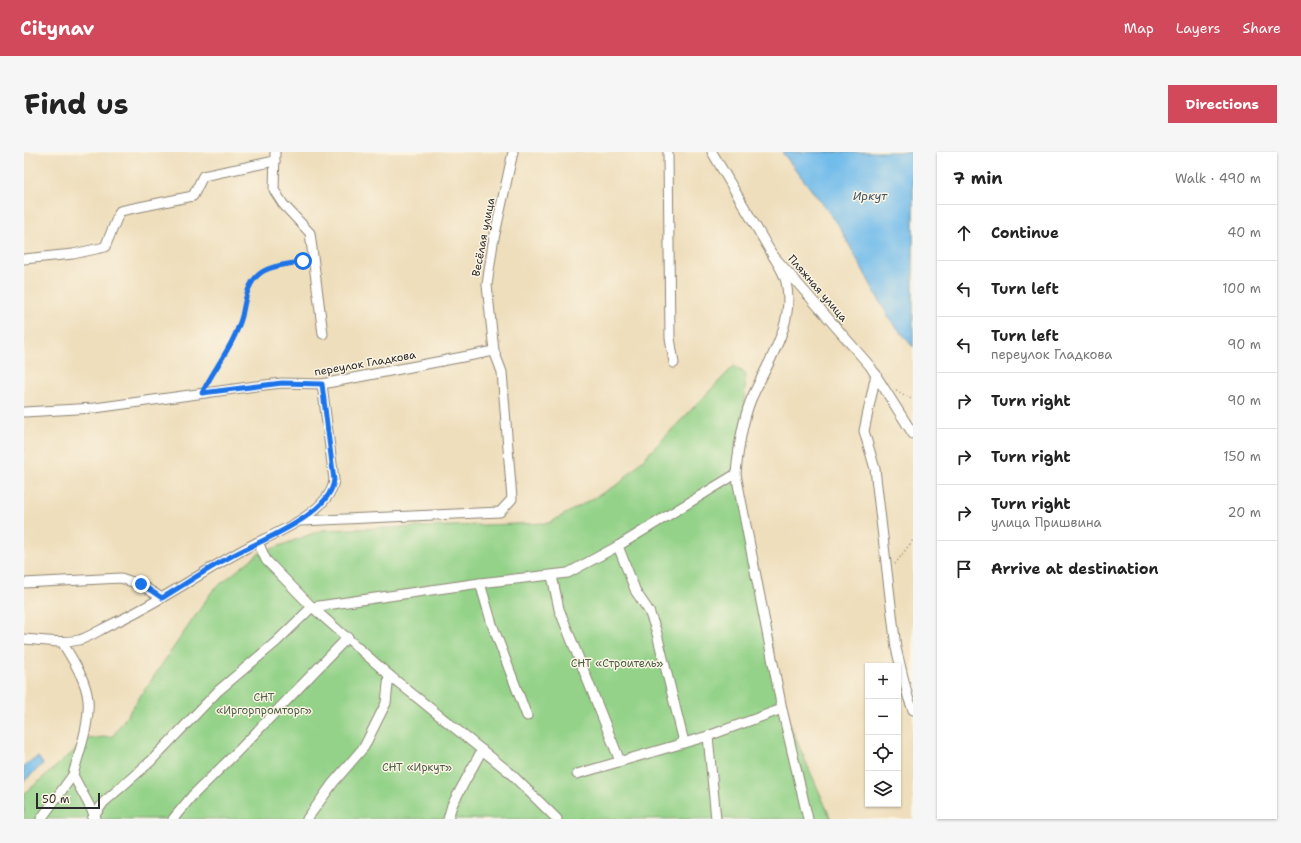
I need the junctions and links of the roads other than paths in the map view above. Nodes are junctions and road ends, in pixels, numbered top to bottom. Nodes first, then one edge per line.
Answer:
1 (513, 152) edge
2 (668, 152) edge
3 (712, 152) edge
4 (275, 157) edge
5 (772, 254) junction
6 (24, 259) edge
7 (323, 334) dead end
8 (494, 351) junction
9 (674, 363) dead end
10 (876, 374) junction
11 (322, 384) junction
12 (24, 412) edge
13 (913, 434) edge
14 (736, 474) junction
15 (301, 521) junction
16 (258, 542) junction
17 (618, 546) junction
18 (552, 576) junction
19 (24, 583) edge
20 (480, 583) junction
21 (162, 598) junction
22 (312, 607) junction
23 (348, 637) junction
24 (24, 639) edge
25 (62, 642) junction
26 (389, 676) junction
27 (782, 709) junction
28 (913, 710) edge
29 (527, 716) dead end
30 (708, 736) junction
31 (684, 742) junction
32 (482, 750) junction
33 (620, 761) junction
34 (577, 774) dead end
35 (73, 775) junction
36 (94, 818) edge
37 (41, 819) edge
38 (172, 819) edge
39 (307, 819) edge
40 (448, 819) edge
41 (557, 819) edge
42 (716, 819) edge
43 (808, 819) edge

1 - 8 street, Весёлая улица
2 - 9 street
3 - 5 street, Пляжная улица
4 - 6 street
4 - 7 street
5 - 10 street, Пляжная улица
5 - 14 street
8 - 11 street, переулок Гладкова
8 - 15 street, Весёлая улица
10 - 13 street, Пляжная улица
10 - 28 street
11 - 12 street, переулок Гладкова
11 - 15 street
14 - 17 street
14 - 27 street
15 - 16 street
16 - 21 street
16 - 22 street
17 - 18 street
17 - 31 street
18 - 20 street
18 - 33 street
19 - 21 street
20 - 22 street
20 - 29 street
21 - 25 street
22 - 23 street
22 - 36 street
23 - 26 street
23 - 38 street
24 - 25 street
25 - 35 street
26 - 32 street
26 - 39 street
27 - 30 street
27 - 43 street
30 - 31 street
30 - 42 street
31 - 33 street
32 - 40 street
32 - 41 street
33 - 34 street
35 - 36 street
35 - 37 street

